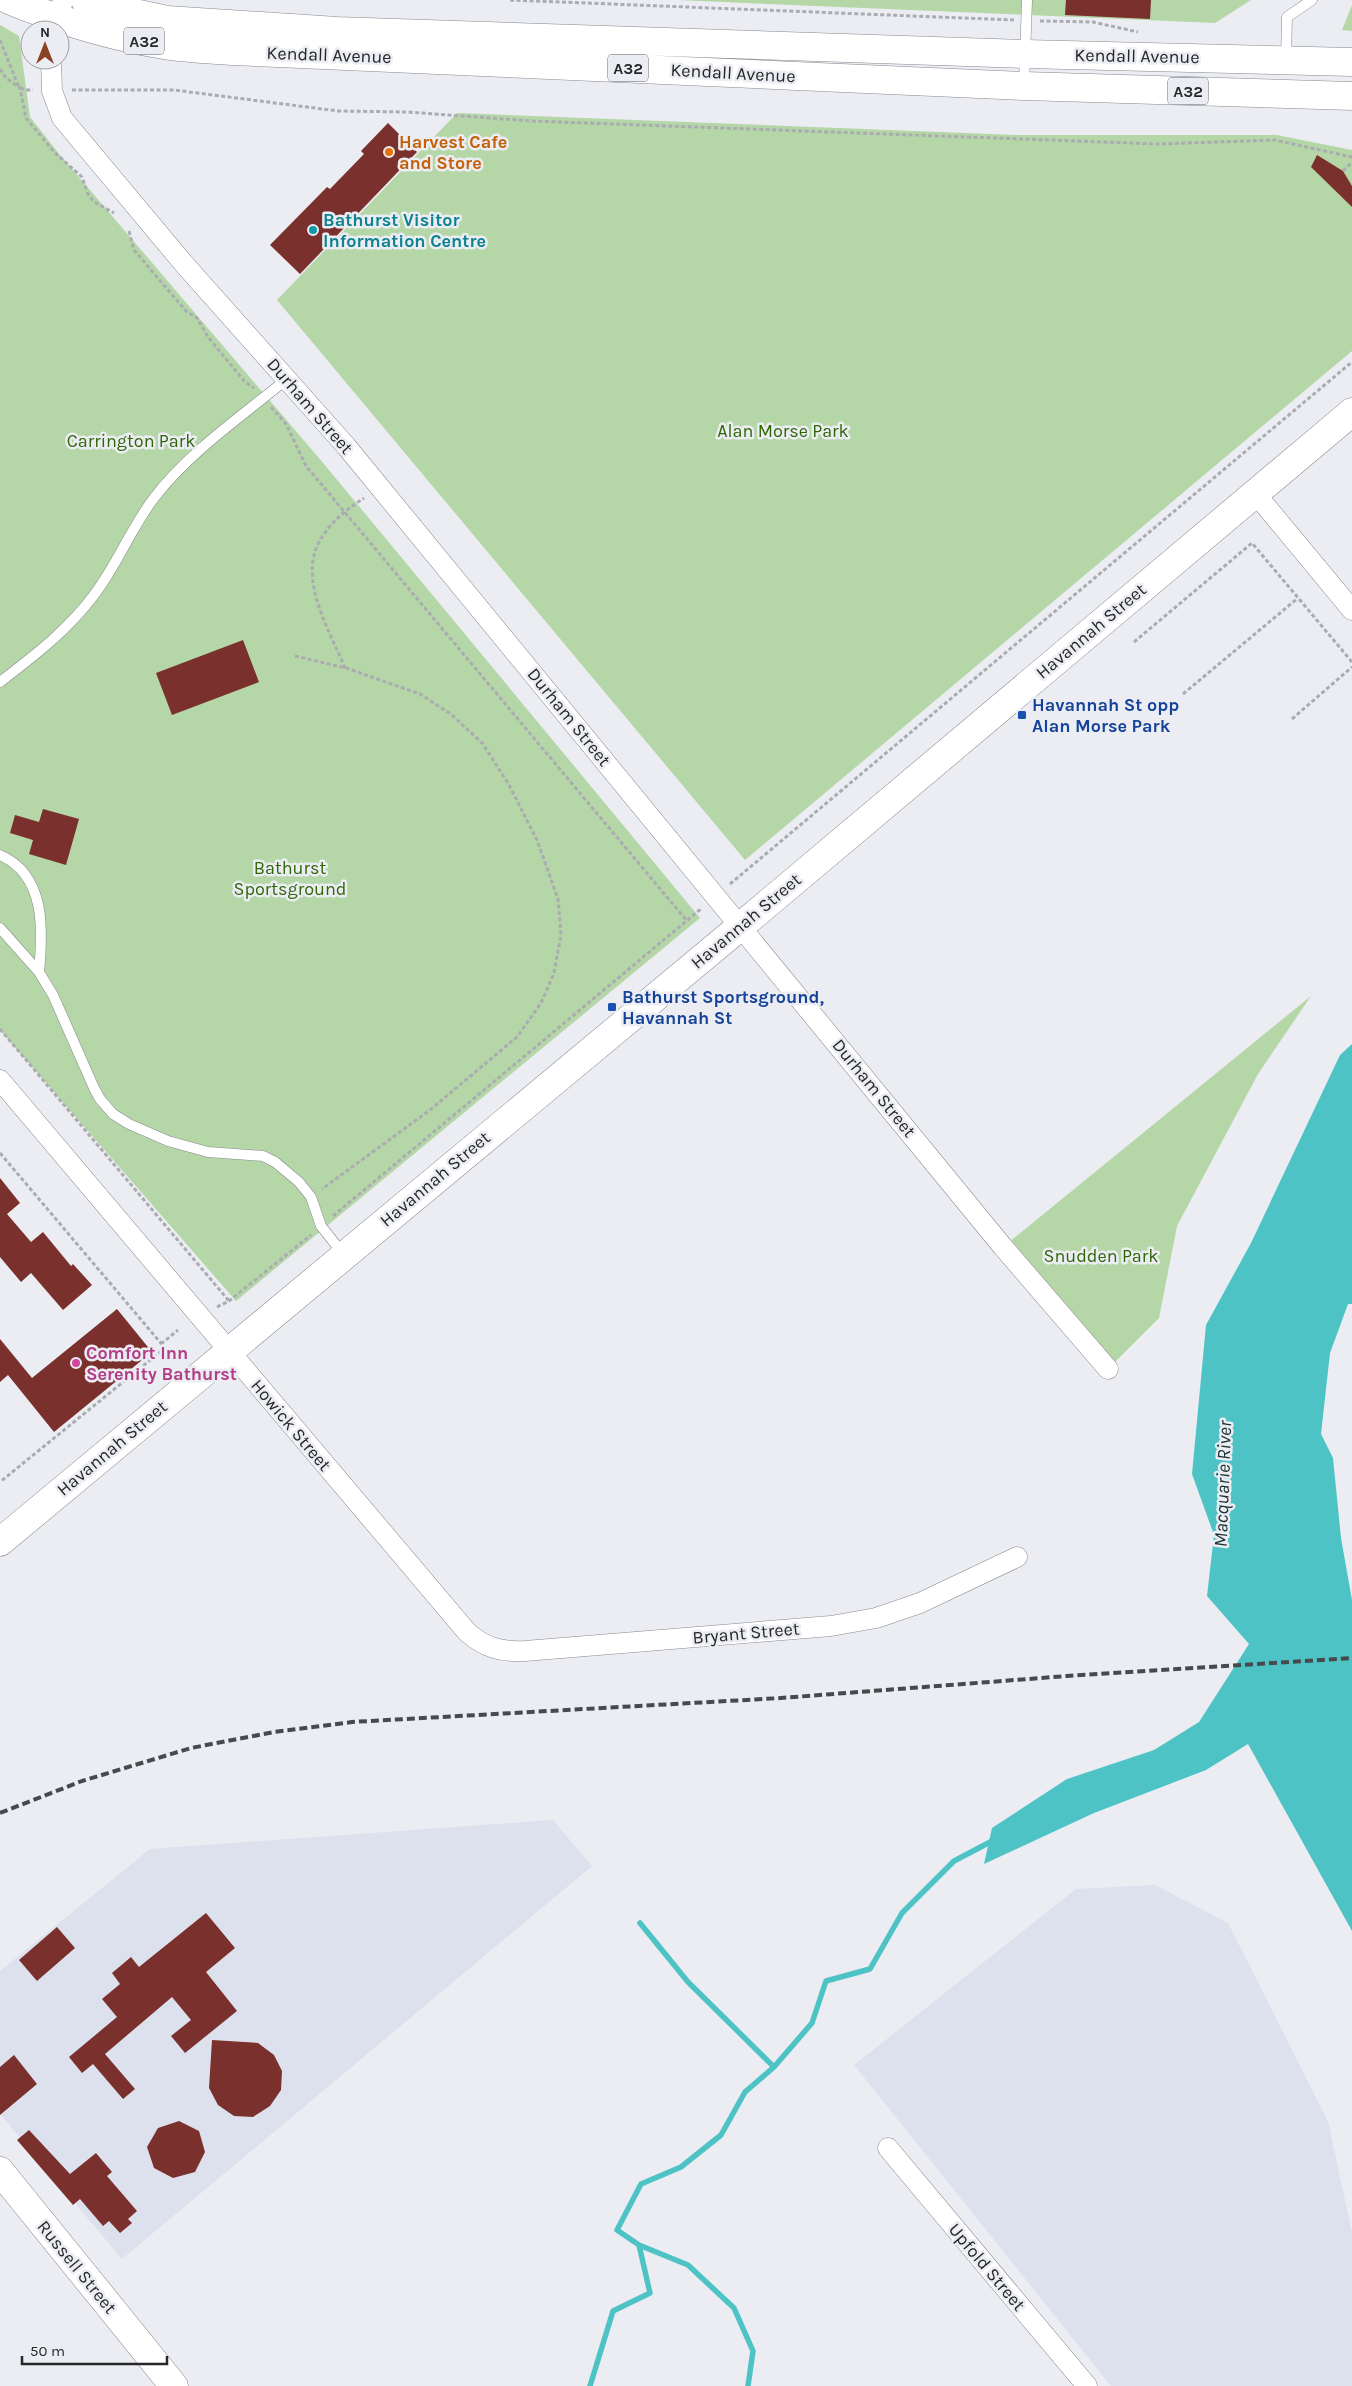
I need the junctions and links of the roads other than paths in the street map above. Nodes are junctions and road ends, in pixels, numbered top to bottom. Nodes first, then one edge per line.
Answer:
1 (9, 0) edge
2 (85, 0) edge
3 (1027, 0) edge
4 (1312, 0) edge
5 (59, 17) edge
6 (1025, 54) junction
7 (1286, 60) junction
8 (1352, 62) edge
9 (51, 70) edge
10 (1024, 86) junction
11 (1352, 96) edge
12 (287, 379) junction
13 (1352, 412) edge
14 (1255, 494) junction
15 (1352, 610) edge
16 (0, 682) edge
17 (0, 855) edge
18 (741, 926) junction
19 (0, 928) edge
20 (39, 972) junction
21 (0, 1080) edge
22 (344, 1255) junction
23 (228, 1351) junction
24 (1108, 1369) dead end
25 (0, 1542) edge
26 (1017, 1557) dead end
27 (467, 1632) joint
28 (888, 2148) dead end
29 (0, 2171) edge
30 (174, 2386) edge
31 (1087, 2386) edge

1 - 5 main road, A32
2 - 6 main road, Kendall Avenue / A32
3 - 6 lane
4 - 7 lane
5 - 10 main road, Kendall Avenue / A32
6 - 7 main road, Kendall Avenue / A32
6 - 10 lane
7 - 8 main road, Kendall Avenue / A32
9 - 12 street, Durham Street
10 - 11 main road, Kendall Avenue / A32
12 - 16 lane
12 - 18 street, Durham Street
13 - 14 main road, Havannah Street
14 - 15 street
14 - 18 main road, Havannah Street
17 - 20 lane
18 - 22 main road, Havannah Street
18 - 24 street, Durham Street
19 - 20 lane
20 - 22 lane
21 - 23 street, Howick Street
22 - 23 main road, Havannah Street
23 - 25 main road, Havannah Street
23 - 27 street, Howick Street
26 - 27 street, Bryant Street
28 - 31 street, Upfold Street
29 - 30 main road, Russell Street

